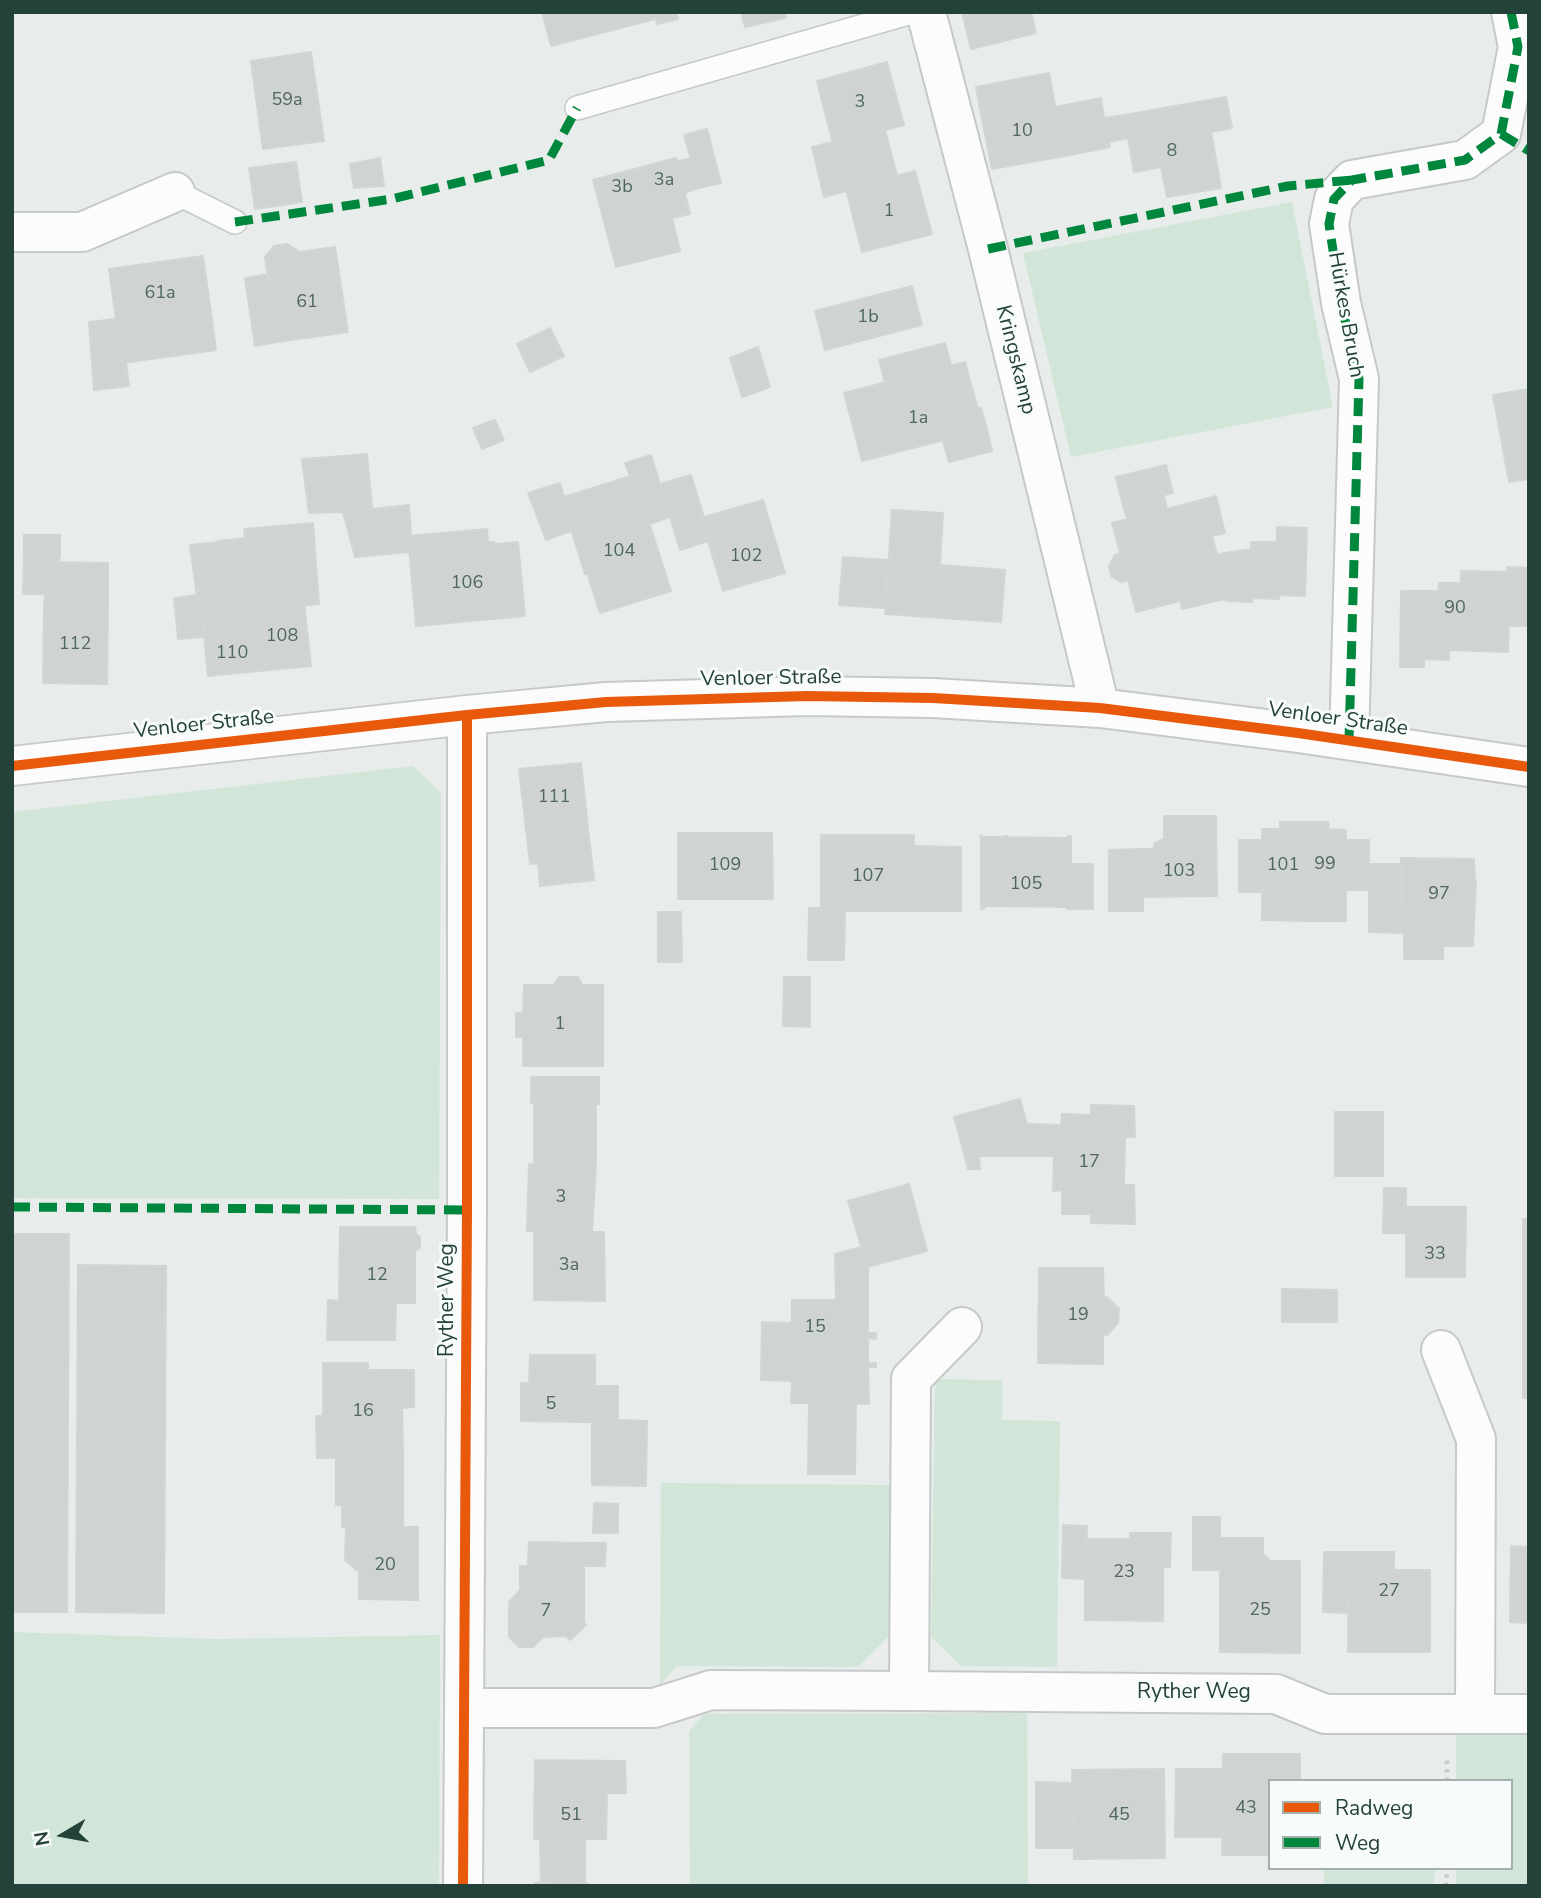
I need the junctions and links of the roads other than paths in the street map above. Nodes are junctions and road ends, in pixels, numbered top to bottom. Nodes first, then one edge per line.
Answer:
1 (912, 12) edge
2 (926, 12) edge
3 (1511, 12) edge
4 (577, 108) dead end
5 (175, 192) joint
6 (234, 222) dead end
7 (12, 232) edge
8 (1100, 708) junction
9 (467, 715) junction
10 (1349, 740) junction
11 (12, 766) edge
12 (1529, 768) edge
13 (961, 1327) dead end
14 (1441, 1350) dead end
15 (909, 1691) junction
16 (466, 1708) junction
17 (1475, 1714) junction
18 (1529, 1714) edge
19 (463, 1886) edge

1 - 4 lane
2 - 8 street, Kringskamp
3 - 10 street, Hürkes Bruch
5 - 6 lane
5 - 7 street
8 - 9 street, Venloer Straße
8 - 10 street, Venloer Straße
9 - 11 street, Venloer Straße
9 - 16 street, Ryther Weg
10 - 12 street, Venloer Straße
13 - 15 street
14 - 17 street
15 - 16 street, Ryther Weg
15 - 17 street, Ryther Weg
16 - 19 street, Ryther Weg
17 - 18 street, Ryther Weg

